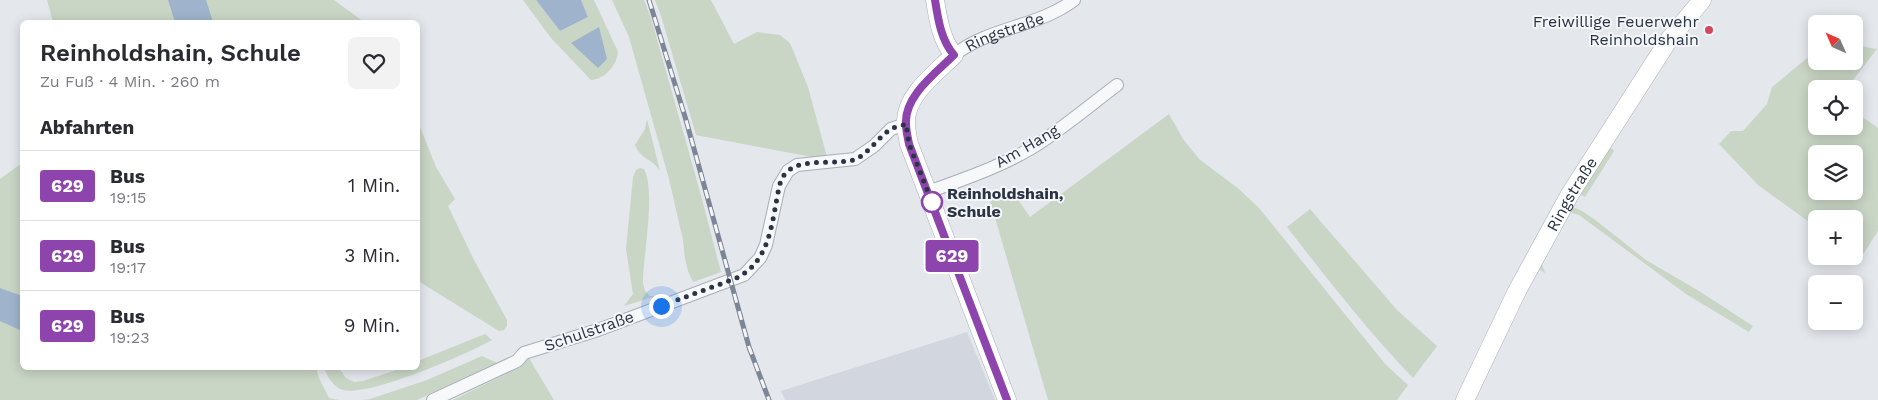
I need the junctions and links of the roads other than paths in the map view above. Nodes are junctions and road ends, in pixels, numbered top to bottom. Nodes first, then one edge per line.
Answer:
1 (935, 0) edge
2 (1074, 0) edge
3 (1702, 0) edge
4 (954, 55) junction
5 (1117, 85) dead end
6 (906, 124) junction
7 (928, 192) junction
8 (433, 400) edge
9 (1007, 400) edge
10 (1465, 400) edge

1 - 4 street
2 - 4 street, Ringstraße
3 - 10 street, Ringstraße
4 - 6 street, Ringstraße
5 - 7 street, Am Hang
6 - 7 street, Ringstraße
6 - 8 street, Schulstraße
7 - 9 street, Ringstraße

